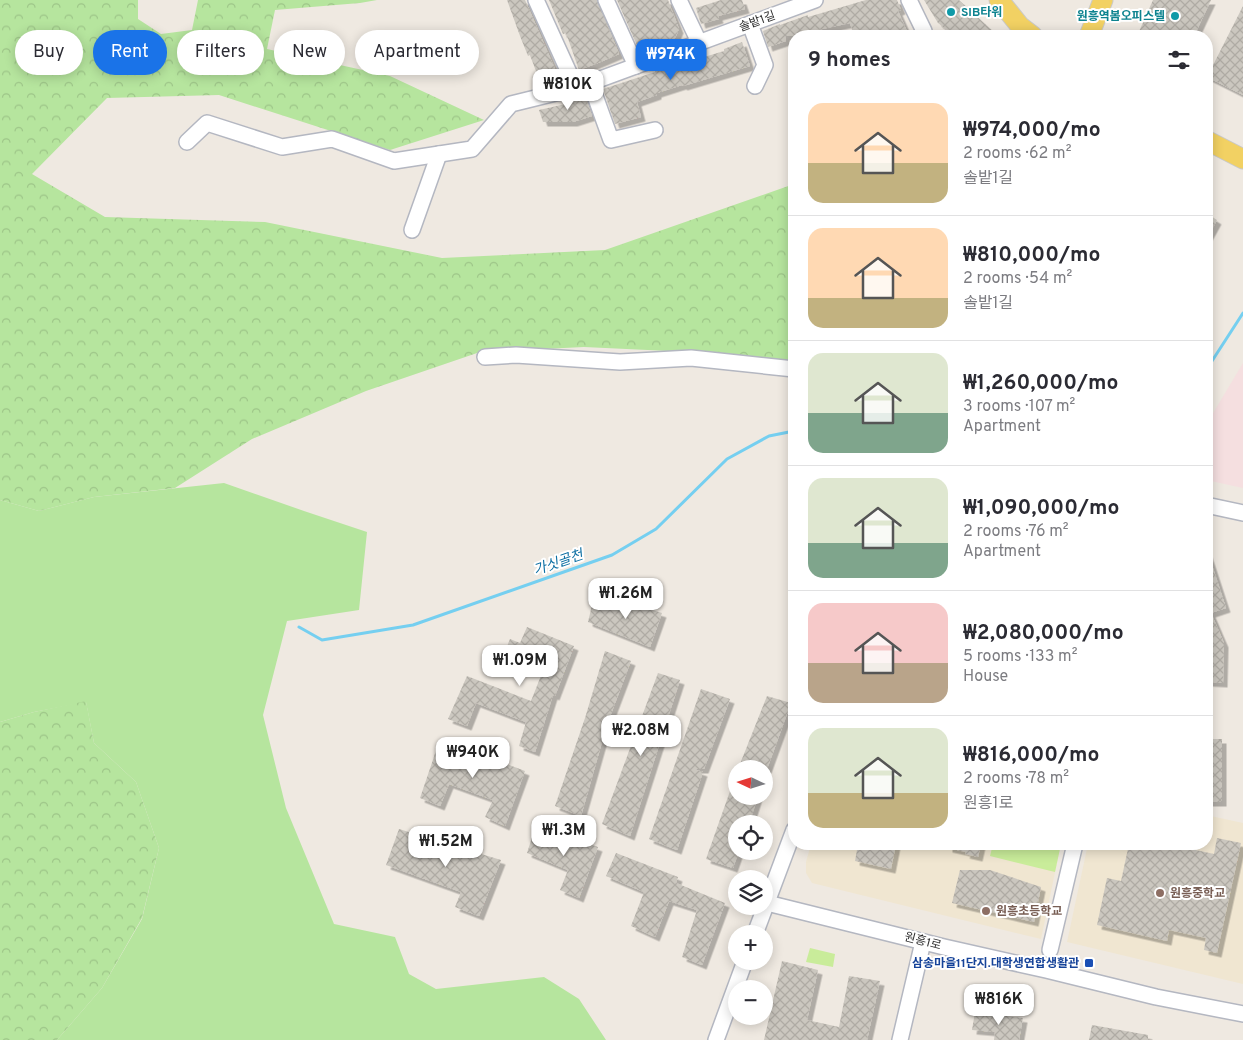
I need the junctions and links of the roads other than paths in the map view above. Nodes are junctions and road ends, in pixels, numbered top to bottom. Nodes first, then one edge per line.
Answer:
1 (536, 0) edge
2 (606, 0) edge
3 (680, 0) edge
4 (815, 0) edge
5 (909, 0) edge
6 (999, 0) edge
7 (1103, 0) edge
8 (750, 24) junction
9 (924, 30) edge
10 (1025, 30) edge
11 (1091, 30) edge
12 (699, 42) junction
13 (636, 66) junction
14 (583, 85) junction
15 (755, 86) dead end
16 (655, 130) dead end
17 (187, 142) dead end
18 (1213, 144) edge
19 (439, 154) junction
20 (1243, 159) edge
21 (412, 230) dead end
22 (485, 357) dead end
23 (788, 368) edge
24 (1213, 507) edge
25 (1243, 513) edge
26 (788, 846) edge
27 (1074, 850) edge
28 (773, 887) edge
29 (773, 904) edge
30 (923, 942) junction
31 (1050, 950) dead end
32 (742, 970) edge
33 (1243, 1014) edge
34 (716, 1040) edge
35 (900, 1040) edge

1 - 14 street
2 - 13 street
3 - 12 street
4 - 8 street, 솔밭1길
5 - 9 street
6 - 10 main road
7 - 11 main road
8 - 12 street, 솔밭1길
8 - 15 street
12 - 13 street, 솔밭1길
13 - 14 street, 솔밭1길
14 - 16 street
14 - 19 street, 솔밭1길
17 - 19 street, 솔밭1길
18 - 20 main road
19 - 21 street
22 - 23 street
24 - 25 street
26 - 28 street
27 - 31 street
29 - 30 street, 원흥1로
30 - 33 street, 원흥1로
30 - 35 street
32 - 34 street

